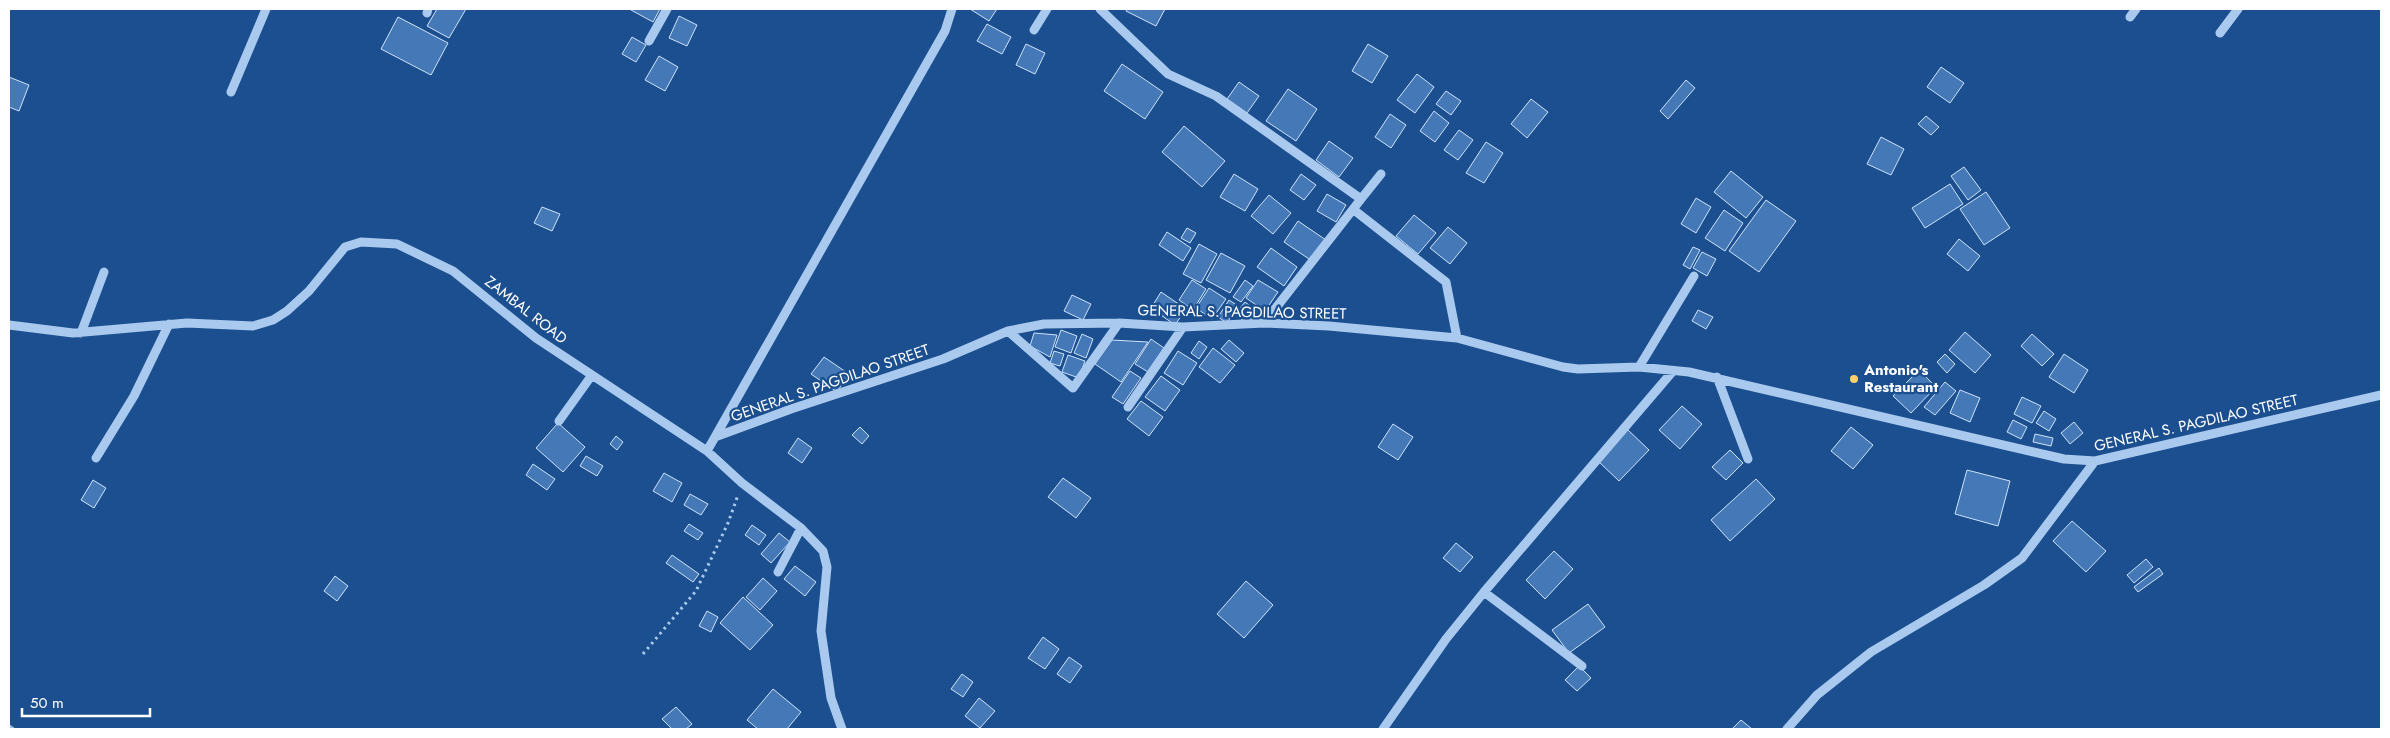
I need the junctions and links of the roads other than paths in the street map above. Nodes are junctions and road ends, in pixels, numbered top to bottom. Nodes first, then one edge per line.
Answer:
1 (266, 9) edge
2 (667, 9) edge
3 (952, 9) edge
4 (1047, 9) edge
5 (1100, 9) edge
6 (2136, 9) edge
7 (2238, 9) edge
8 (2130, 17) dead end
9 (1034, 30) dead end
10 (2220, 33) dead end
11 (649, 41) dead end
12 (231, 92) dead end
13 (1381, 174) dead end
14 (1361, 199) junction
15 (1354, 210) junction
16 (104, 272) dead end
17 (1694, 276) dead end
18 (1118, 323) junction
19 (169, 324) junction
20 (1264, 324) junction
21 (9, 325) edge
22 (1183, 327) junction
23 (1008, 331) junction
24 (81, 332) junction
25 (1457, 338) junction
26 (1640, 367) junction
27 (1673, 371) junction
28 (592, 374) junction
29 (1718, 377) junction
30 (2381, 395) edge
31 (1128, 407) dead end
32 (559, 421) dead end
33 (715, 437) junction
34 (707, 451) junction
35 (96, 458) dead end
36 (1748, 459) dead end
37 (2095, 460) junction
38 (801, 528) junction
39 (778, 572) dead end
40 (1484, 592) junction
41 (1582, 666) dead end
42 (842, 729) edge
43 (1383, 729) edge
44 (1787, 729) edge

1 - 12 street
2 - 11 street
3 - 33 street
4 - 9 street
5 - 14 street
6 - 8 street
7 - 10 street
13 - 14 street
14 - 15 street
15 - 20 street
15 - 25 street
16 - 24 street
17 - 26 street
18 - 22 street, GENERAL S. PAGDILAO STREET
18 - 23 street, GENERAL S. PAGDILAO STREET
18 - 23 street
19 - 24 street, ZAMBAL ROAD
19 - 28 street, ZAMBAL ROAD
19 - 35 street
20 - 22 street, GENERAL S. PAGDILAO STREET
20 - 25 street, GENERAL S. PAGDILAO STREET
21 - 24 street, ZAMBAL ROAD
22 - 31 street
23 - 33 street, GENERAL S. PAGDILAO STREET
25 - 26 street, GENERAL S. PAGDILAO STREET
26 - 27 street, GENERAL S. PAGDILAO STREET
27 - 29 street, GENERAL S. PAGDILAO STREET
27 - 40 street
28 - 32 street
28 - 34 street, ZAMBAL ROAD
29 - 36 street
29 - 37 street, GENERAL S. PAGDILAO STREET
30 - 37 street, GENERAL S. PAGDILAO STREET
33 - 34 street, GENERAL S. PAGDILAO STREET
34 - 38 street, ZAMBAL ROAD
37 - 44 street
38 - 39 street
38 - 42 street, ZAMBAL ROAD
40 - 41 street
40 - 43 street

